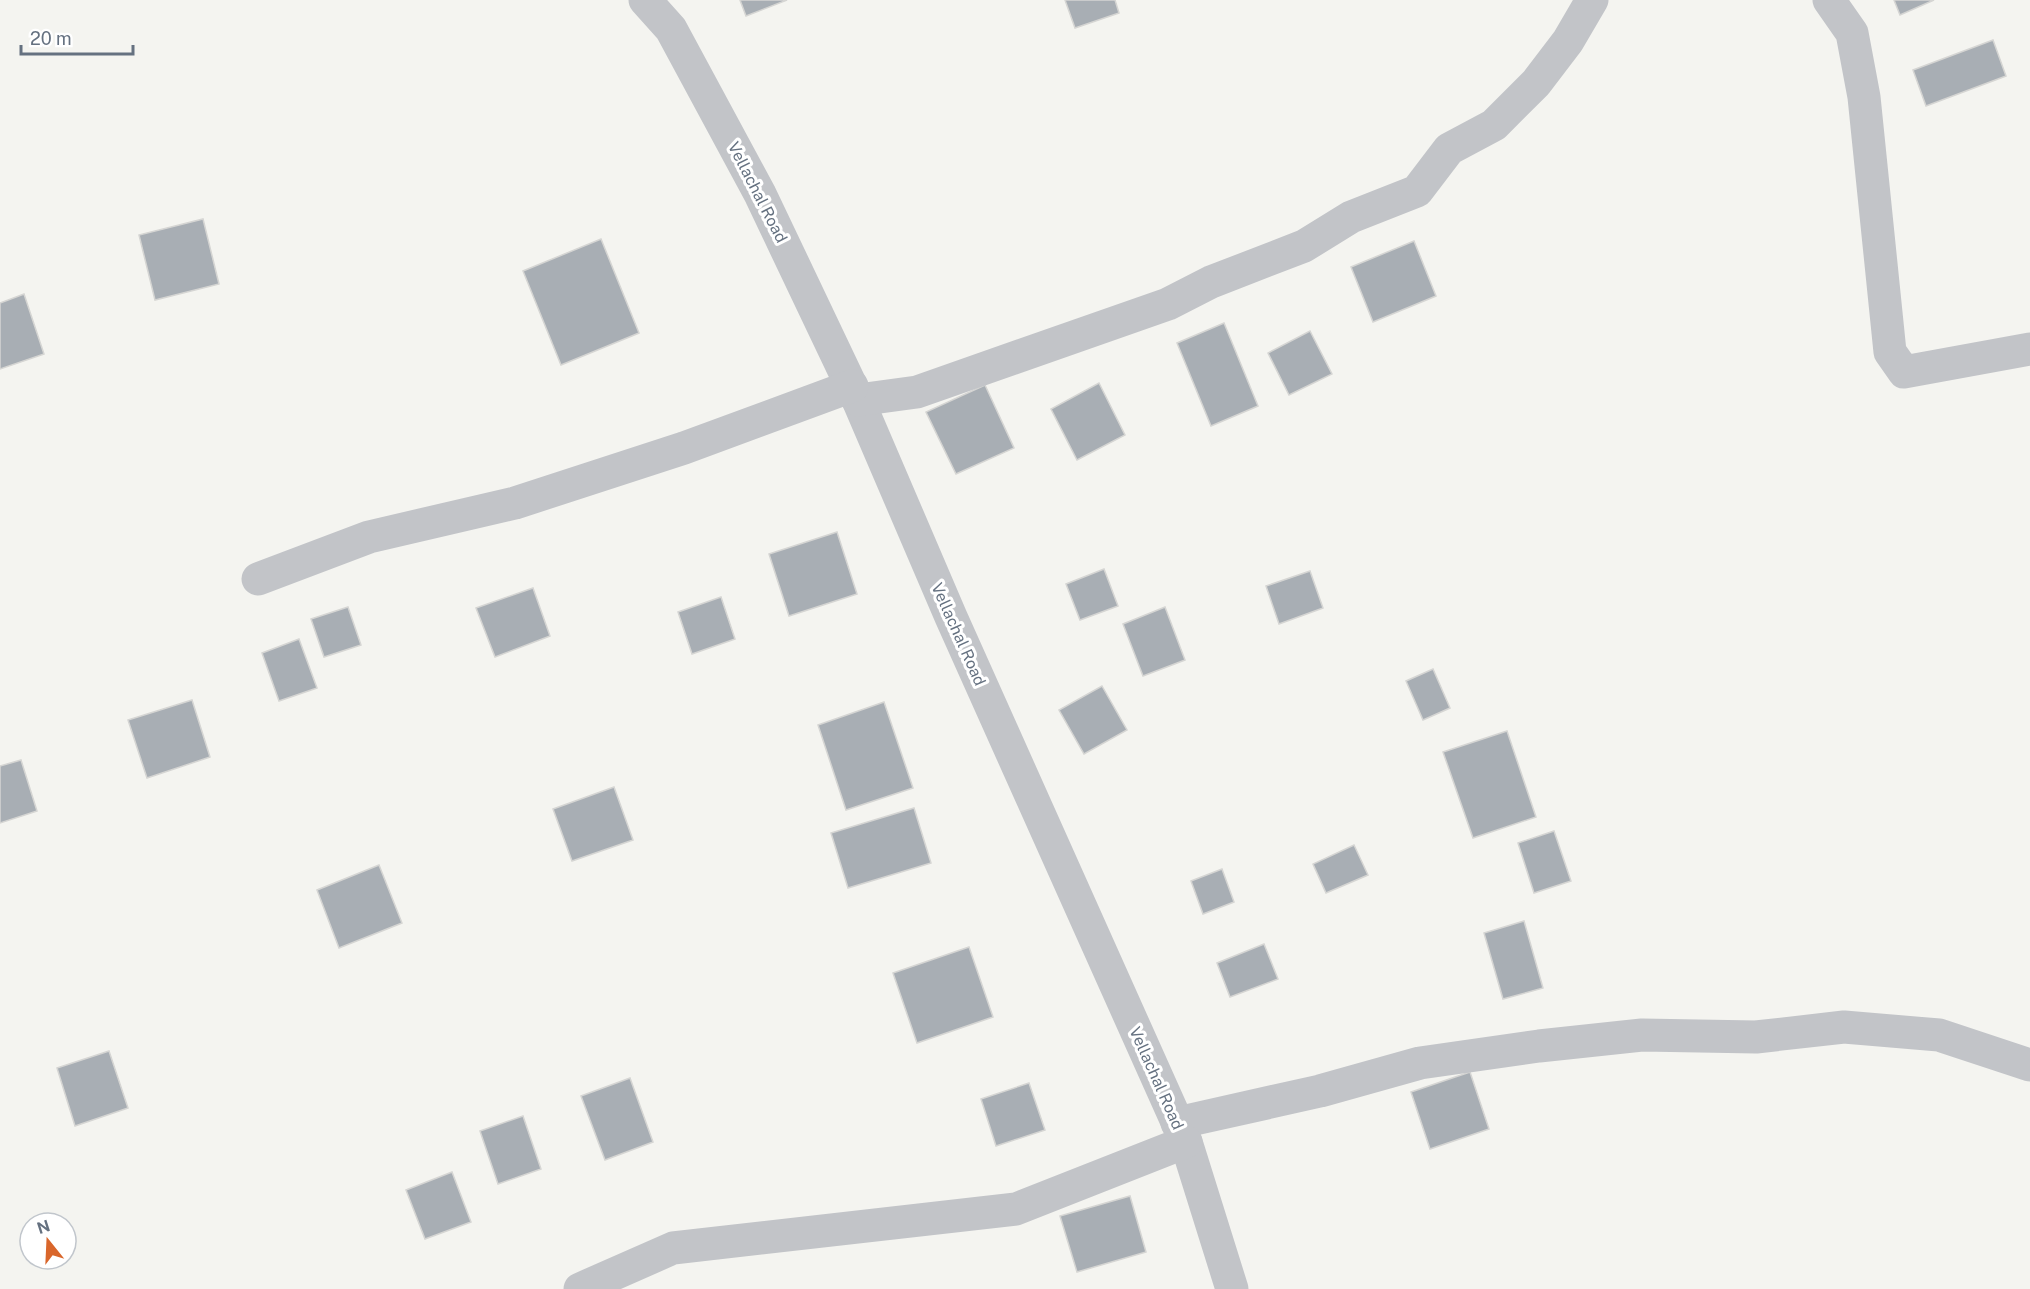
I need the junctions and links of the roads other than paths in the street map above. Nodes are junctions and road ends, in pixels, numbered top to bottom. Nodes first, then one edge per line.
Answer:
1 (645, 0) edge
2 (1592, 0) edge
3 (1829, 0) edge
4 (2030, 349) edge
5 (855, 393) junction
6 (258, 579) dead end
7 (2030, 1065) edge
8 (1182, 1133) junction
9 (580, 1289) edge
10 (1232, 1289) edge

1 - 5 street, Vellachal Road
2 - 5 street
3 - 4 street
5 - 6 street
5 - 8 street, Vellachal Road
7 - 8 street
8 - 9 street
8 - 10 street, Vellachal Road

